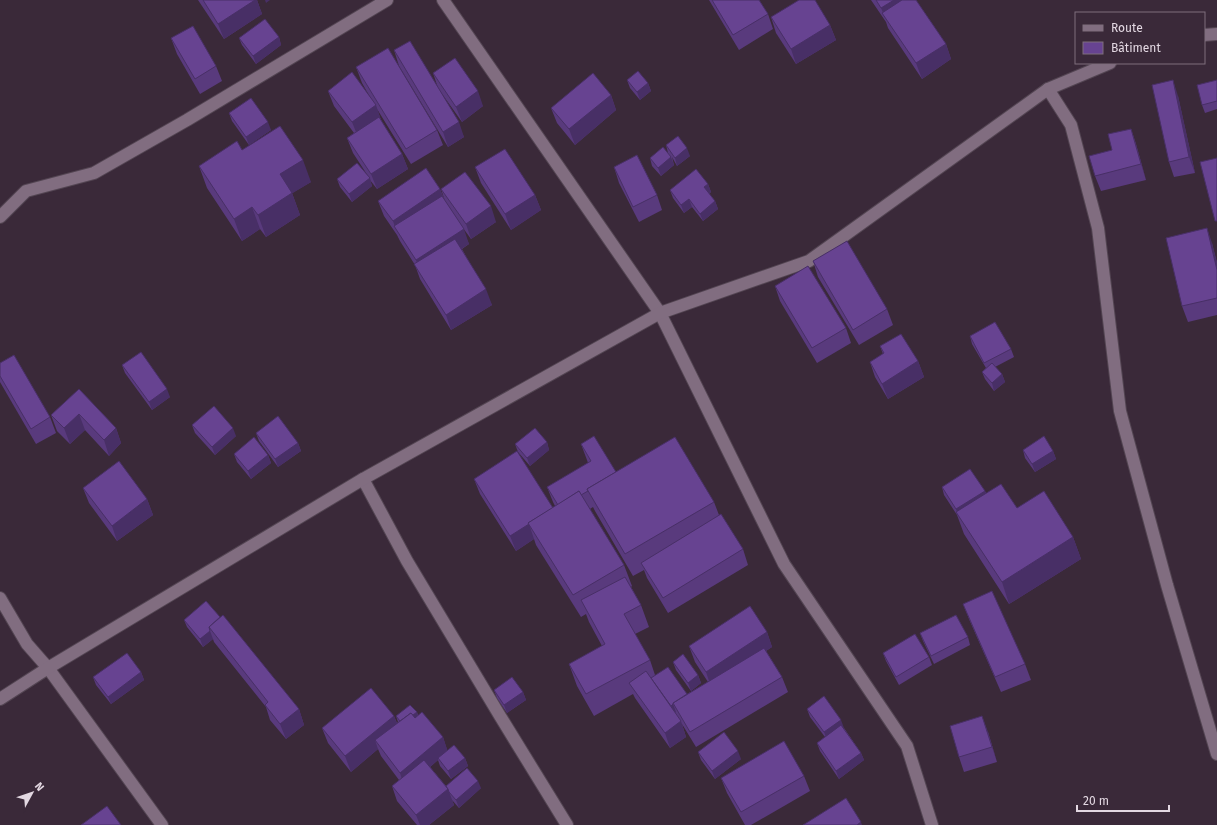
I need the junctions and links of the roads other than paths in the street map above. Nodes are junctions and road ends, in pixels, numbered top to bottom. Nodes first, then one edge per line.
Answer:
1 (387, 0) edge
2 (443, 0) edge
3 (1217, 34) edge
4 (1205, 35) edge
5 (1108, 64) edge
6 (1048, 89) junction
7 (0, 217) edge
8 (660, 313) junction
9 (363, 479) junction
10 (0, 598) edge
11 (48, 668) junction
12 (0, 699) edge
13 (1217, 754) edge
14 (162, 825) edge
15 (567, 825) edge
16 (932, 825) edge

1 - 7 street
2 - 8 street
3 - 4 street
5 - 6 street
6 - 8 street
6 - 13 street
8 - 9 street
8 - 16 street
9 - 11 street
9 - 15 street
10 - 11 street
11 - 12 street
11 - 14 street

